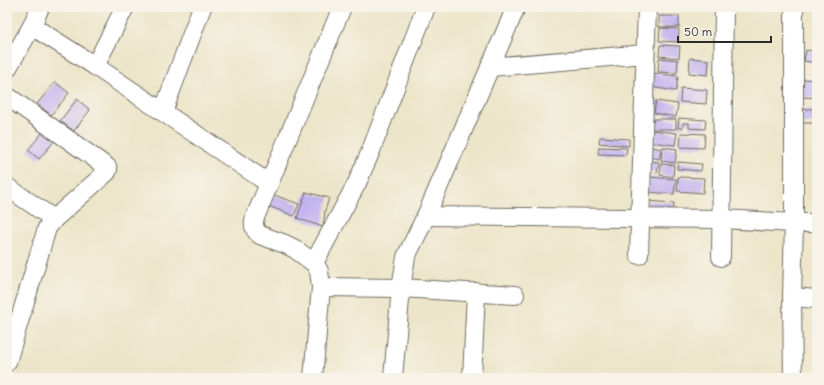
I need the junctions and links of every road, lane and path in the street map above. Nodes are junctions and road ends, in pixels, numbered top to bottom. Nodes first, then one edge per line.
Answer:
1 (40, 7) edge
2 (125, 7) edge
3 (202, 7) edge
4 (342, 7) edge
5 (426, 7) edge
6 (516, 7) edge
7 (647, 7) edge
8 (724, 7) edge
9 (794, 7) edge
10 (32, 26) junction
11 (645, 54) junction
12 (94, 66) junction
13 (490, 67) junction
14 (7, 69) edge
15 (7, 96) edge
16 (163, 112) junction
17 (268, 183) junction
18 (7, 187) edge
19 (426, 216) junction
20 (641, 218) junction
21 (54, 219) junction
22 (722, 219) junction
23 (794, 223) junction
24 (817, 223) edge
25 (640, 255) dead end
26 (721, 257) dead end
27 (314, 263) junction
28 (321, 287) junction
29 (401, 288) junction
30 (476, 292) junction
31 (516, 295) dead end
32 (792, 297) junction
33 (817, 299) edge
34 (7, 362) edge
35 (313, 378) edge
36 (393, 378) edge
37 (472, 378) edge
38 (793, 378) edge

1 - 10 street
2 - 12 street
3 - 16 street
4 - 17 street
5 - 27 street
6 - 13 street
7 - 11 street
8 - 22 street
9 - 23 street
10 - 12 street
10 - 14 street
11 - 13 street
11 - 20 street
12 - 16 street
13 - 19 street
15 - 21 street
16 - 17 street
17 - 27 street
18 - 21 street
19 - 20 street
19 - 29 street
20 - 22 street
20 - 25 street
21 - 34 street
22 - 23 street
22 - 26 street
23 - 24 street
23 - 32 street
27 - 28 street
28 - 29 street
28 - 35 street
29 - 30 street
29 - 36 street
30 - 31 street
30 - 37 street
32 - 33 street
32 - 38 street

